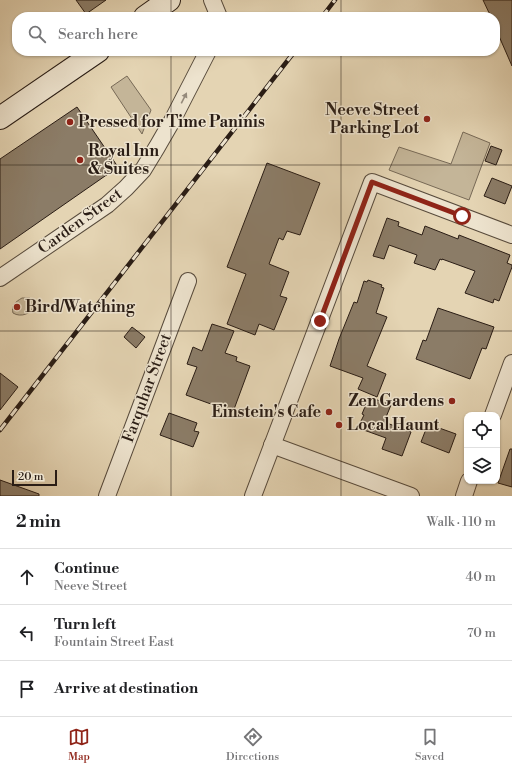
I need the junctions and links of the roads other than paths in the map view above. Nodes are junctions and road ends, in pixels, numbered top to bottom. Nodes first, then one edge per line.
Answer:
1 (169, 0) edge
2 (212, 0) edge
3 (152, 12) edge
4 (217, 12) edge
5 (91, 56) edge
6 (205, 56) edge
7 (0, 118) edge
8 (512, 235) edge
9 (0, 278) edge
10 (188, 281) dead end
11 (512, 363) edge
12 (494, 412) edge
13 (272, 445) junction
14 (468, 484) edge
15 (107, 496) edge
16 (253, 496) edge
17 (411, 496) edge
18 (464, 496) edge

1 - 3 street
2 - 4 street
5 - 7 street
9 -> 6 street, Carden Street
8 - 13 street
10 - 15 street, Farquhar Street
11 - 12 street
13 - 16 street
13 - 17 street
14 - 18 street

